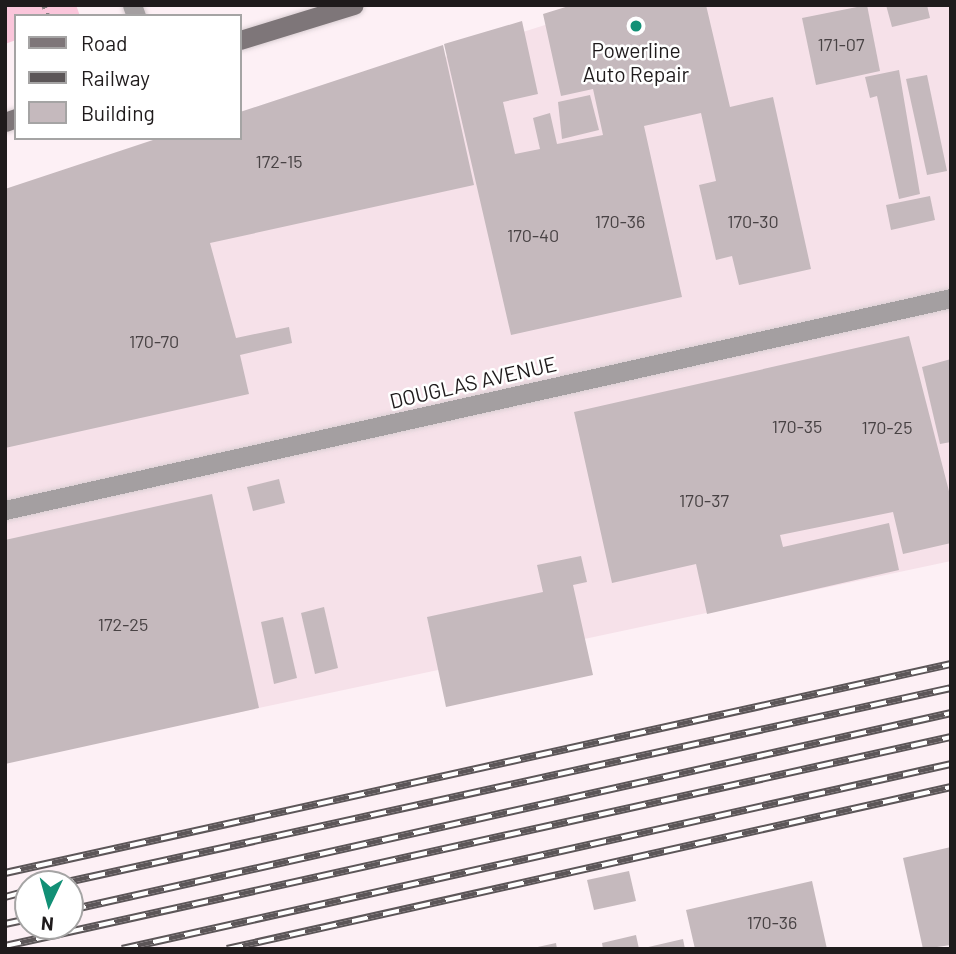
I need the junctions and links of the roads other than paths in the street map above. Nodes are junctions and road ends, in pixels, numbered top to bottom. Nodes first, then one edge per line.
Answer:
1 (354, 5) edge
2 (242, 39) edge
3 (951, 298) edge
4 (5, 510) edge

1 - 2 main road
3 - 4 street, DOUGLAS AVENUE

